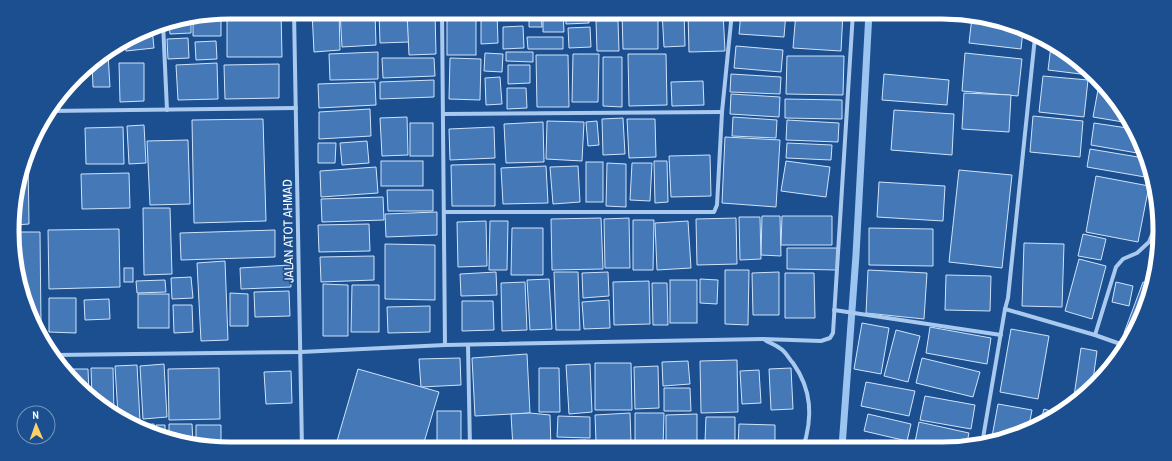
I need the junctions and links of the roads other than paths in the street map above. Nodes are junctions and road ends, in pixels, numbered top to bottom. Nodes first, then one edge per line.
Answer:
1 (294, 19) edge
2 (442, 19) edge
3 (731, 19) edge
4 (853, 19) edge
5 (163, 30) edge
6 (1035, 41) edge
7 (296, 108) junction
8 (167, 110) junction
9 (57, 111) edge
10 (722, 112) junction
11 (443, 114) junction
12 (444, 212) junction
13 (1153, 232) edge
14 (1005, 309) junction
15 (834, 310) junction
16 (1001, 335) junction
17 (1094, 335) junction
18 (763, 339) junction
19 (1120, 344) edge
20 (445, 345) junction
21 (468, 345) junction
22 (301, 352) junction
23 (60, 355) edge
24 (983, 438) edge
25 (302, 442) edge
26 (470, 442) edge
27 (805, 442) edge

1 - 7 street, JALAN ATOT AHMAD
2 - 11 street
3 - 10 street
4 - 15 street
5 - 8 street
6 - 14 street
7 - 8 street
7 - 22 street, JALAN ATOT AHMAD
8 - 9 street
10 - 11 street
10 - 12 street
11 - 12 street
12 - 20 street
13 - 17 street
14 - 16 street
14 - 17 street
15 - 16 street
15 - 18 street
16 - 24 street
17 - 19 street
18 - 21 street
18 - 27 street
20 - 21 street
20 - 22 street
21 - 26 street
22 - 23 street
22 - 25 street, JALAN ATOT AHMAD

